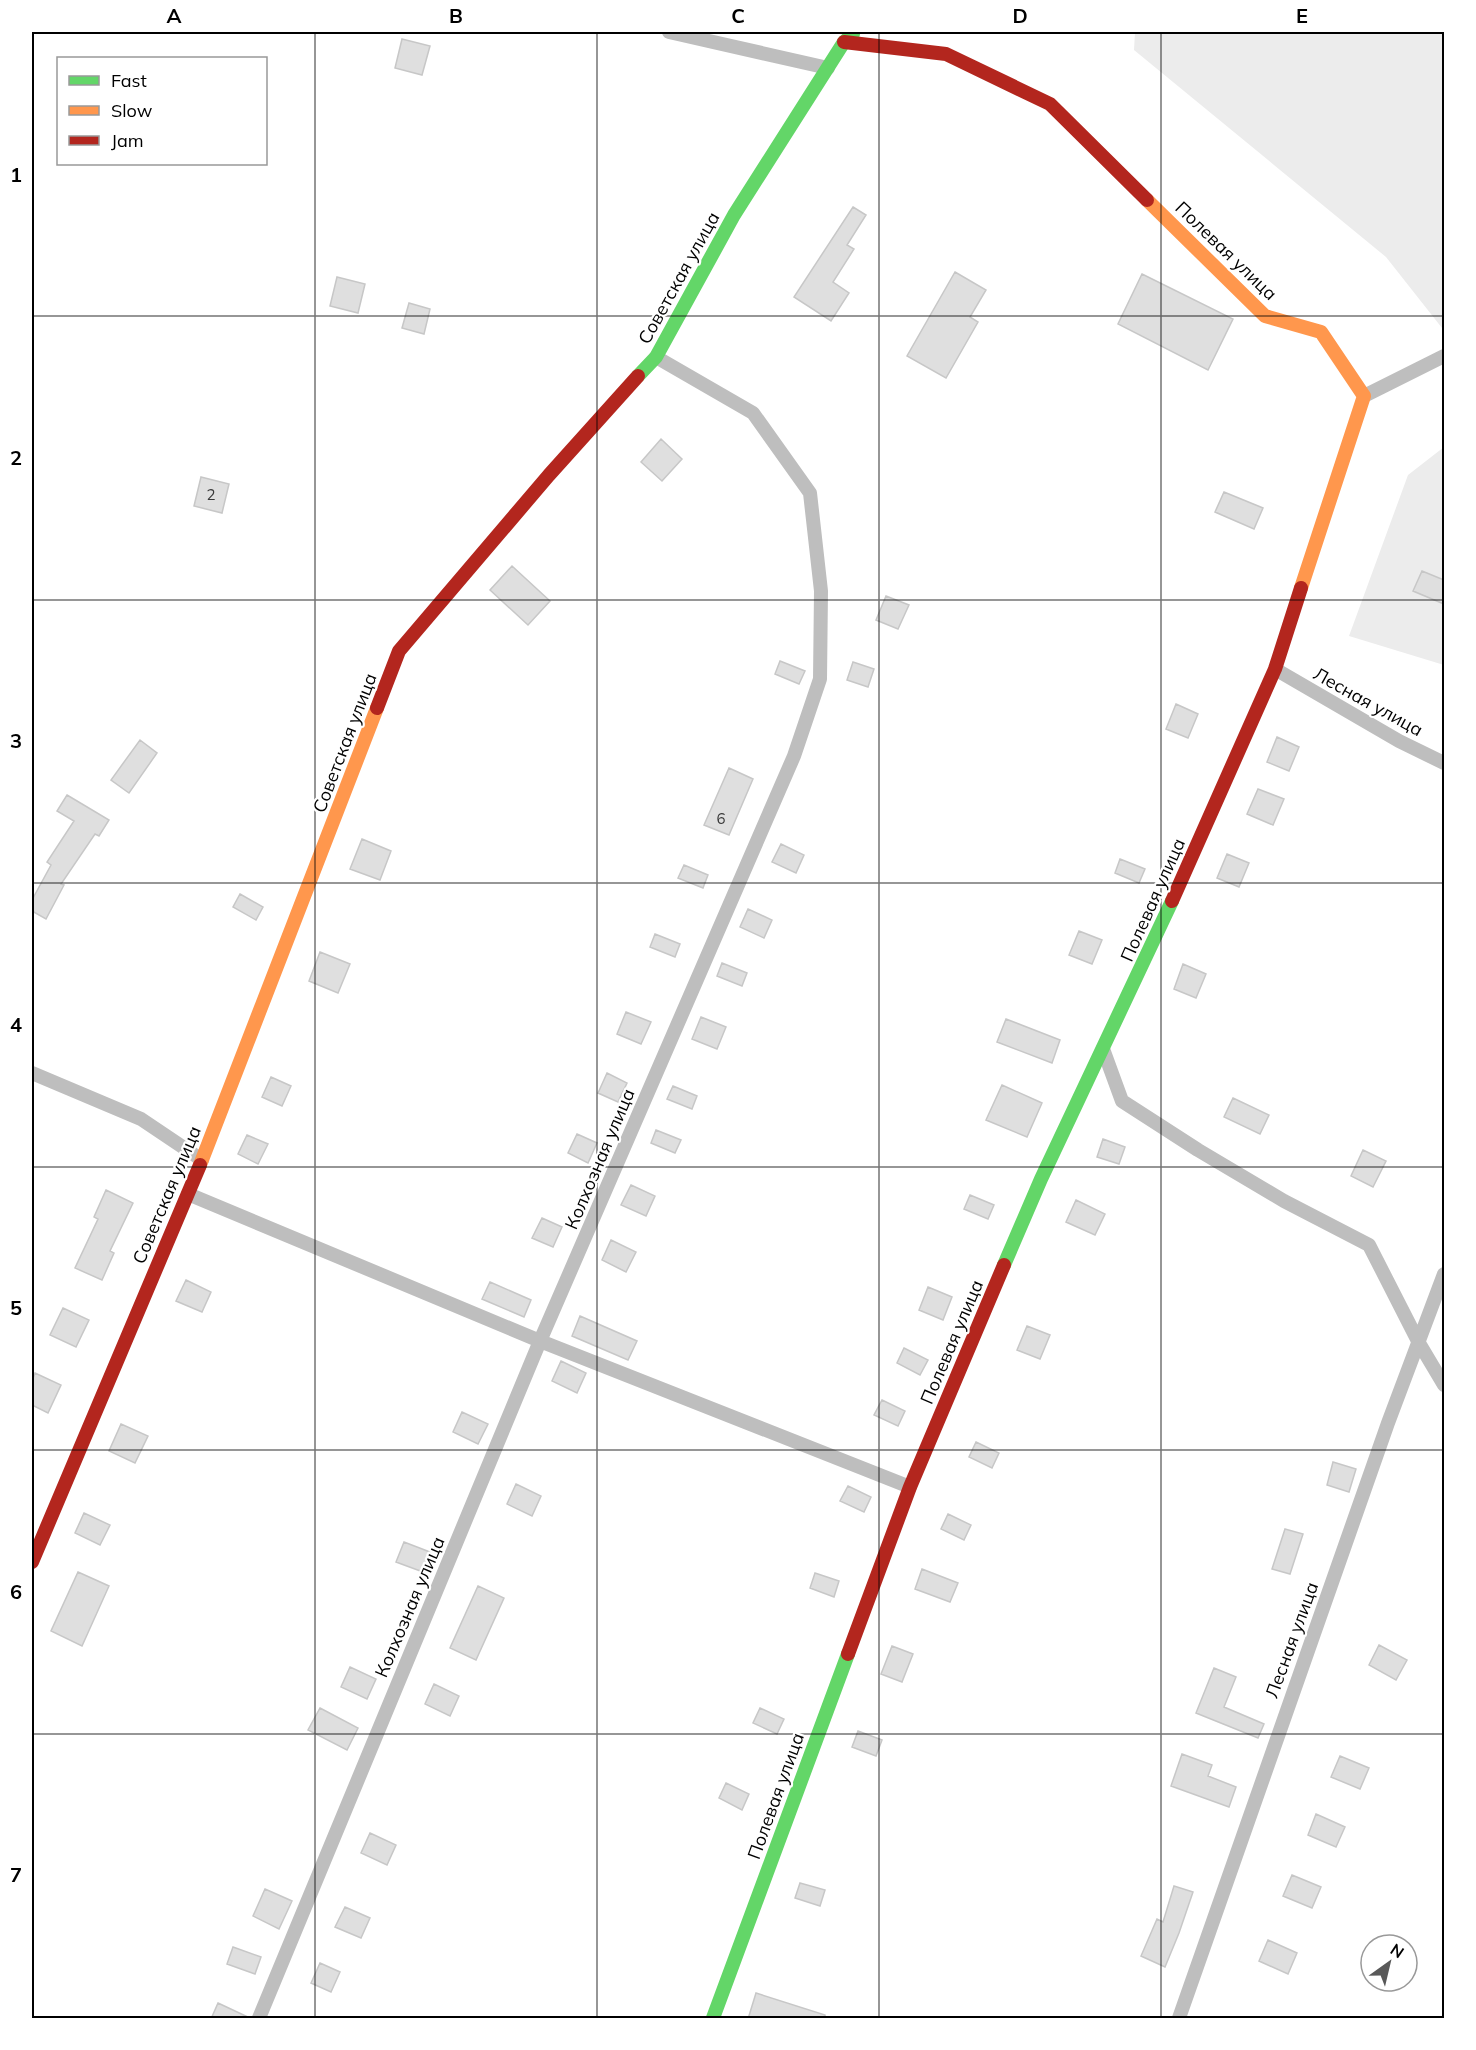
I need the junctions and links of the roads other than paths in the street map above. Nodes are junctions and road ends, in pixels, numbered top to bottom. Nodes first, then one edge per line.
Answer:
1 (669, 32) edge
2 (855, 32) edge
3 (844, 42) junction
4 (828, 68) junction
5 (1444, 356) edge
6 (656, 357) junction
7 (1364, 396) junction
8 (1275, 669) junction
9 (1444, 763) edge
10 (1103, 1049) junction
11 (32, 1073) edge
12 (202, 1160) junction
13 (188, 1194) junction
14 (1444, 1274) edge
15 (540, 1341) junction
16 (1419, 1343) junction
17 (1444, 1385) edge
18 (910, 1487) junction
19 (32, 1562) edge
20 (259, 2019) edge
21 (713, 2019) edge
22 (1179, 2019) edge

1 - 4 street
2 - 3 street, Советская улица
3 - 4 street, Советская улица
3 - 7 street, Полевая улица
4 - 6 street, Советская улица
5 - 7 street
6 - 12 street, Советская улица
6 - 15 street, Колхозная улица
7 - 8 street, Полевая улица
8 - 9 street, Лесная улица
8 - 10 street, Полевая улица
10 - 16 street
10 - 18 street, Полевая улица
11 - 12 street
12 - 13 street, Советская улица
13 - 15 street
13 - 19 street, Советская улица
14 - 16 street, Лесная улица
15 - 18 street
15 - 20 street, Колхозная улица
16 - 17 street
16 - 22 street, Лесная улица
18 - 21 street, Полевая улица

